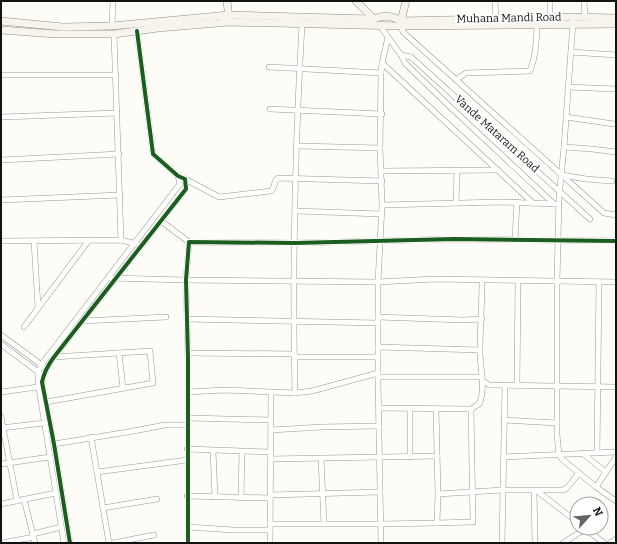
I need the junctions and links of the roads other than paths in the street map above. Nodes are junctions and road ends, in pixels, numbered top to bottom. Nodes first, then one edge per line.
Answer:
1 (113, 1) edge
2 (227, 1) edge
3 (356, 1) edge
4 (406, 1) edge
5 (495, 1) edge
6 (550, 1) edge
7 (584, 1) edge
8 (585, 17) junction
9 (229, 18) junction
10 (550, 18) junction
11 (616, 18) edge
12 (374, 19) junction
13 (496, 19) junction
14 (573, 20) junction
15 (1, 21) edge
16 (401, 23) junction
17 (302, 24) junction
18 (537, 24) junction
19 (616, 24) edge
20 (112, 26) junction
21 (380, 26) junction
22 (1, 30) edge
23 (137, 31) junction
24 (114, 34) junction
25 (388, 37) junction
26 (571, 52) junction
27 (401, 55) junction
28 (616, 55) edge
29 (382, 63) junction
30 (269, 67) dead end
31 (300, 68) junction
32 (381, 73) junction
33 (1, 75) edge
34 (116, 76) junction
35 (456, 80) junction
36 (569, 87) junction
37 (614, 89) dead end
38 (270, 109) dead end
39 (299, 110) junction
40 (117, 114) junction
41 (382, 114) junction
42 (1, 117) edge
43 (566, 117) junction
44 (614, 124) dead end
45 (298, 146) junction
46 (564, 147) junction
47 (380, 148) junction
48 (616, 152) edge
49 (118, 154) junction
50 (1, 160) edge
51 (498, 170) junction
52 (382, 171) junction
53 (457, 171) junction
54 (561, 175) junction
55 (178, 176) junction
56 (297, 177) junction
57 (185, 179) junction
58 (382, 181) junction
59 (612, 181) dead end
60 (559, 190) junction
61 (120, 195) junction
62 (1, 200) edge
63 (517, 202) junction
64 (456, 203) junction
65 (534, 203) junction
66 (556, 204) junction
67 (382, 205) junction
68 (296, 211) junction
69 (381, 214) junction
70 (616, 215) edge
71 (590, 219) dead end
72 (161, 221) junction
73 (89, 240) junction
74 (121, 240) junction
75 (515, 240) junction
76 (557, 240) junction
77 (1, 241) edge
78 (34, 241) junction
79 (616, 241) edge
80 (189, 242) junction
81 (379, 242) junction
82 (135, 243) junction
83 (295, 244) junction
84 (140, 248) junction
85 (109, 278) junction
86 (115, 279) junction
87 (186, 280) junction
88 (482, 280) junction
89 (294, 281) junction
90 (518, 281) junction
91 (378, 282) junction
92 (556, 282) junction
93 (599, 282) junction
94 (616, 282) edge
95 (38, 307) junction
96 (166, 317) dead end
97 (187, 319) junction
98 (482, 319) junction
99 (294, 320) junction
100 (378, 320) junction
101 (82, 321) junction
102 (24, 327) dead end
103 (1, 335) edge
104 (1, 344) edge
105 (378, 347) junction
106 (480, 350) junction
107 (119, 353) junction
108 (188, 353) junction
109 (294, 355) junction
110 (54, 357) junction
111 (378, 357) junction
112 (43, 367) junction
113 (41, 374) junction
114 (378, 375) junction
115 (482, 379) junction
116 (505, 385) junction
117 (517, 385) junction
118 (38, 386) junction
119 (557, 386) junction
120 (598, 387) junction
121 (616, 387) edge
122 (123, 388) junction
123 (1, 392) edge
124 (188, 392) junction
125 (271, 393) junction
126 (295, 394) junction
127 (46, 402) junction
128 (379, 408) junction
129 (410, 408) junction
130 (436, 409) junction
131 (471, 409) junction
132 (1, 417) edge
133 (188, 418) junction
134 (271, 420) junction
135 (504, 420) junction
136 (44, 423) junction
137 (557, 423) junction
138 (188, 425) junction
139 (379, 426) junction
140 (2, 428) edge
141 (271, 430) junction
142 (91, 437) junction
143 (54, 444) junction
144 (187, 449) junction
145 (213, 451) junction
146 (242, 452) junction
147 (270, 452) junction
148 (616, 452) edge
149 (582, 453) junction
150 (597, 453) junction
151 (559, 455) junction
152 (437, 456) junction
153 (50, 457) junction
154 (379, 457) junction
155 (410, 457) junction
156 (504, 457) junction
157 (616, 457) edge
158 (270, 458) junction
159 (321, 458) junction
160 (187, 460) junction
161 (10, 463) junction
162 (1, 464) edge
163 (97, 472) junction
164 (606, 472) junction
165 (579, 473) junction
166 (596, 487) junction
167 (503, 490) junction
168 (536, 490) junction
169 (380, 492) junction
170 (56, 493) junction
171 (473, 493) junction
172 (322, 494) junction
173 (438, 494) junction
174 (187, 496) junction
175 (215, 497) junction
176 (270, 497) junction
177 (241, 498) junction
178 (24, 499) junction
179 (157, 499) dead end
180 (17, 501) junction
181 (616, 501) edge
182 (1, 504) edge
183 (103, 508) junction
184 (569, 516) edge
185 (437, 523) junction
186 (270, 524) junction
187 (324, 524) junction
188 (381, 524) junction
189 (61, 527) junction
190 (188, 527) junction
191 (270, 530) junction
192 (34, 535) junction
193 (154, 535) dead end
194 (573, 536) edge
195 (595, 536) edge
196 (616, 539) edge
197 (2, 543) edge
198 (35, 543) edge
199 (64, 543) edge
200 (70, 543) edge
201 (109, 543) edge
202 (113, 543) edge
203 (188, 543) edge
204 (270, 543) edge
205 (381, 543) edge
206 (502, 543) edge
207 (535, 543) edge
208 (563, 543) edge
209 (604, 543) edge
210 (610, 543) edge

1 - 20 street
2 - 9 main road
3 - 12 main road, Vande Mataram Road
4 - 16 main road
5 - 13 street
6 - 10 street
7 - 8 street
8 - 11 main road, Muhana Mandi Road
8 - 14 main road, Muhana Mandi Road
9 - 12 main road
9 - 17 main road
9 - 20 main road
9 - 23 main road
10 - 13 main road, Muhana Mandi Road
10 - 14 main road, Muhana Mandi Road
12 - 16 main road
12 - 21 main road, Vande Mataram Road
13 - 16 main road, Muhana Mandi Road
14 - 18 main road
14 - 19 main road
14 - 26 street
15 - 20 main road
16 - 18 main road
16 - 21 main road
16 - 35 street
17 - 21 main road
17 - 31 street
18 - 35 street
21 - 25 street, Vande Mataram Road
22 - 24 main road
23 - 24 main road
23 - 55 street
24 - 34 street
25 - 27 street, Vande Mataram Road
25 - 29 street
26 - 28 street
26 - 36 street
27 - 60 street, Vande Mataram Road
27 - 66 street, Vande Mataram Road
29 - 32 street
29 - 51 street
30 - 31 street
31 - 32 street
31 - 39 street
32 - 41 street
33 - 34 street
34 - 40 street
35 - 54 street
36 - 37 street
36 - 43 street
38 - 39 street
39 - 41 street
39 - 45 street
40 - 42 street
40 - 49 street
41 - 47 street
43 - 44 street
43 - 46 street
45 - 47 street
45 - 56 street
46 - 48 street
46 - 54 street
47 - 52 street
49 - 50 street
49 - 61 street
51 - 53 street
51 - 65 street
52 - 53 street
52 - 58 street
53 - 64 street
54 - 59 street
54 - 60 street
54 - 70 street
55 - 57 street
55 - 82 street
56 - 57 street
56 - 58 street
56 - 68 street
57 - 72 street
58 - 67 street
60 - 66 street
60 - 71 street, Vande Mataram Road
61 - 62 street
61 - 74 street
63 - 64 street
63 - 65 street
63 - 75 street
64 - 67 street
65 - 66 street
66 - 76 street
67 - 69 street
68 - 69 street
68 - 83 street
69 - 81 street
72 - 80 street
72 - 84 street
73 - 74 street
73 - 78 street
73 - 95 street
74 - 82 street
75 - 76 street
75 - 81 street
76 - 79 street
76 - 92 street
77 - 78 street
78 - 95 street
80 - 83 street
80 - 87 street
81 - 83 street
81 - 91 street
82 - 84 street
82 - 85 street
83 - 89 street
84 - 86 street
85 - 86 street
85 - 112 street
86 - 87 street
86 - 101 street
87 - 89 street
87 - 97 street
88 - 90 street
88 - 91 street
88 - 98 street
89 - 91 street
89 - 99 street
90 - 92 street
90 - 117 street
91 - 100 street
92 - 93 street
92 - 119 street
93 - 94 street
93 - 120 street
95 - 102 street
96 - 101 street
97 - 99 street
97 - 108 street
98 - 100 street
98 - 106 street
99 - 100 street
99 - 109 street
100 - 105 street
101 - 110 street
103 - 112 street
104 - 113 street
105 - 106 street
105 - 111 street
106 - 115 street
107 - 110 street
107 - 122 street
107 - 122 street
108 - 109 street
108 - 124 street
109 - 111 street
109 - 126 street
110 - 112 street
111 - 114 street
112 - 113 street
113 - 118 street
113 - 127 street
114 - 115 street
114 - 126 street
114 - 128 street
115 - 116 street
115 - 131 street
116 - 117 street
116 - 135 street
117 - 119 street
118 - 123 street
118 - 136 street
119 - 120 street
119 - 137 street
120 - 121 street
120 - 150 street
122 - 127 street
124 - 125 street
124 - 133 street
125 - 126 street
125 - 134 street
127 - 143 street
128 - 129 street
128 - 139 street
129 - 130 street
129 - 155 street
130 - 131 street
130 - 152 street
131 - 171 street
132 - 140 street
133 - 134 street
133 - 138 street
134 - 141 street
135 - 137 street
135 - 156 street
136 - 140 street
136 - 153 street
137 - 151 street
138 - 142 street
138 - 144 street
139 - 141 street
139 - 154 street
140 - 161 street
141 - 147 street
142 - 143 street
142 - 163 street
143 - 200 street
144 - 145 street
144 - 160 street
145 - 146 street
145 - 175 street
146 - 147 street
146 - 177 street
147 - 158 street
148 - 150 street
149 - 150 street
149 - 151 street
149 - 164 street
151 - 156 street
151 - 165 street
152 - 155 street
152 - 173 street
153 - 161 street
153 - 170 street
154 - 155 street
154 - 159 street
154 - 169 street
156 - 167 street
157 - 164 street
158 - 159 street
158 - 176 street
159 - 172 street
160 - 163 street
160 - 174 street
161 - 162 street
161 - 180 street
163 - 183 street
164 - 166 street
165 - 166 street
165 - 168 street
166 - 181 street
167 - 168 street
167 - 171 street
167 - 206 street
168 - 184 street
168 - 207 street
169 - 172 street
169 - 188 street
170 - 178 street
170 - 189 street
171 - 173 street
171 - 185 street
172 - 176 street
172 - 187 street
173 - 185 street
174 - 175 street
174 - 190 street
175 - 177 street
176 - 177 street
176 - 186 street
178 - 180 street
178 - 192 street
179 - 183 street
180 - 182 street
183 - 201 street
185 - 188 street
186 - 187 street
186 - 191 street
187 - 188 street
188 - 205 street
189 - 192 street
189 - 199 street
190 - 191 street
190 - 203 street
191 - 204 street
192 - 197 street
192 - 198 street
193 - 202 street
194 - 208 street
195 - 209 street
196 - 210 street

